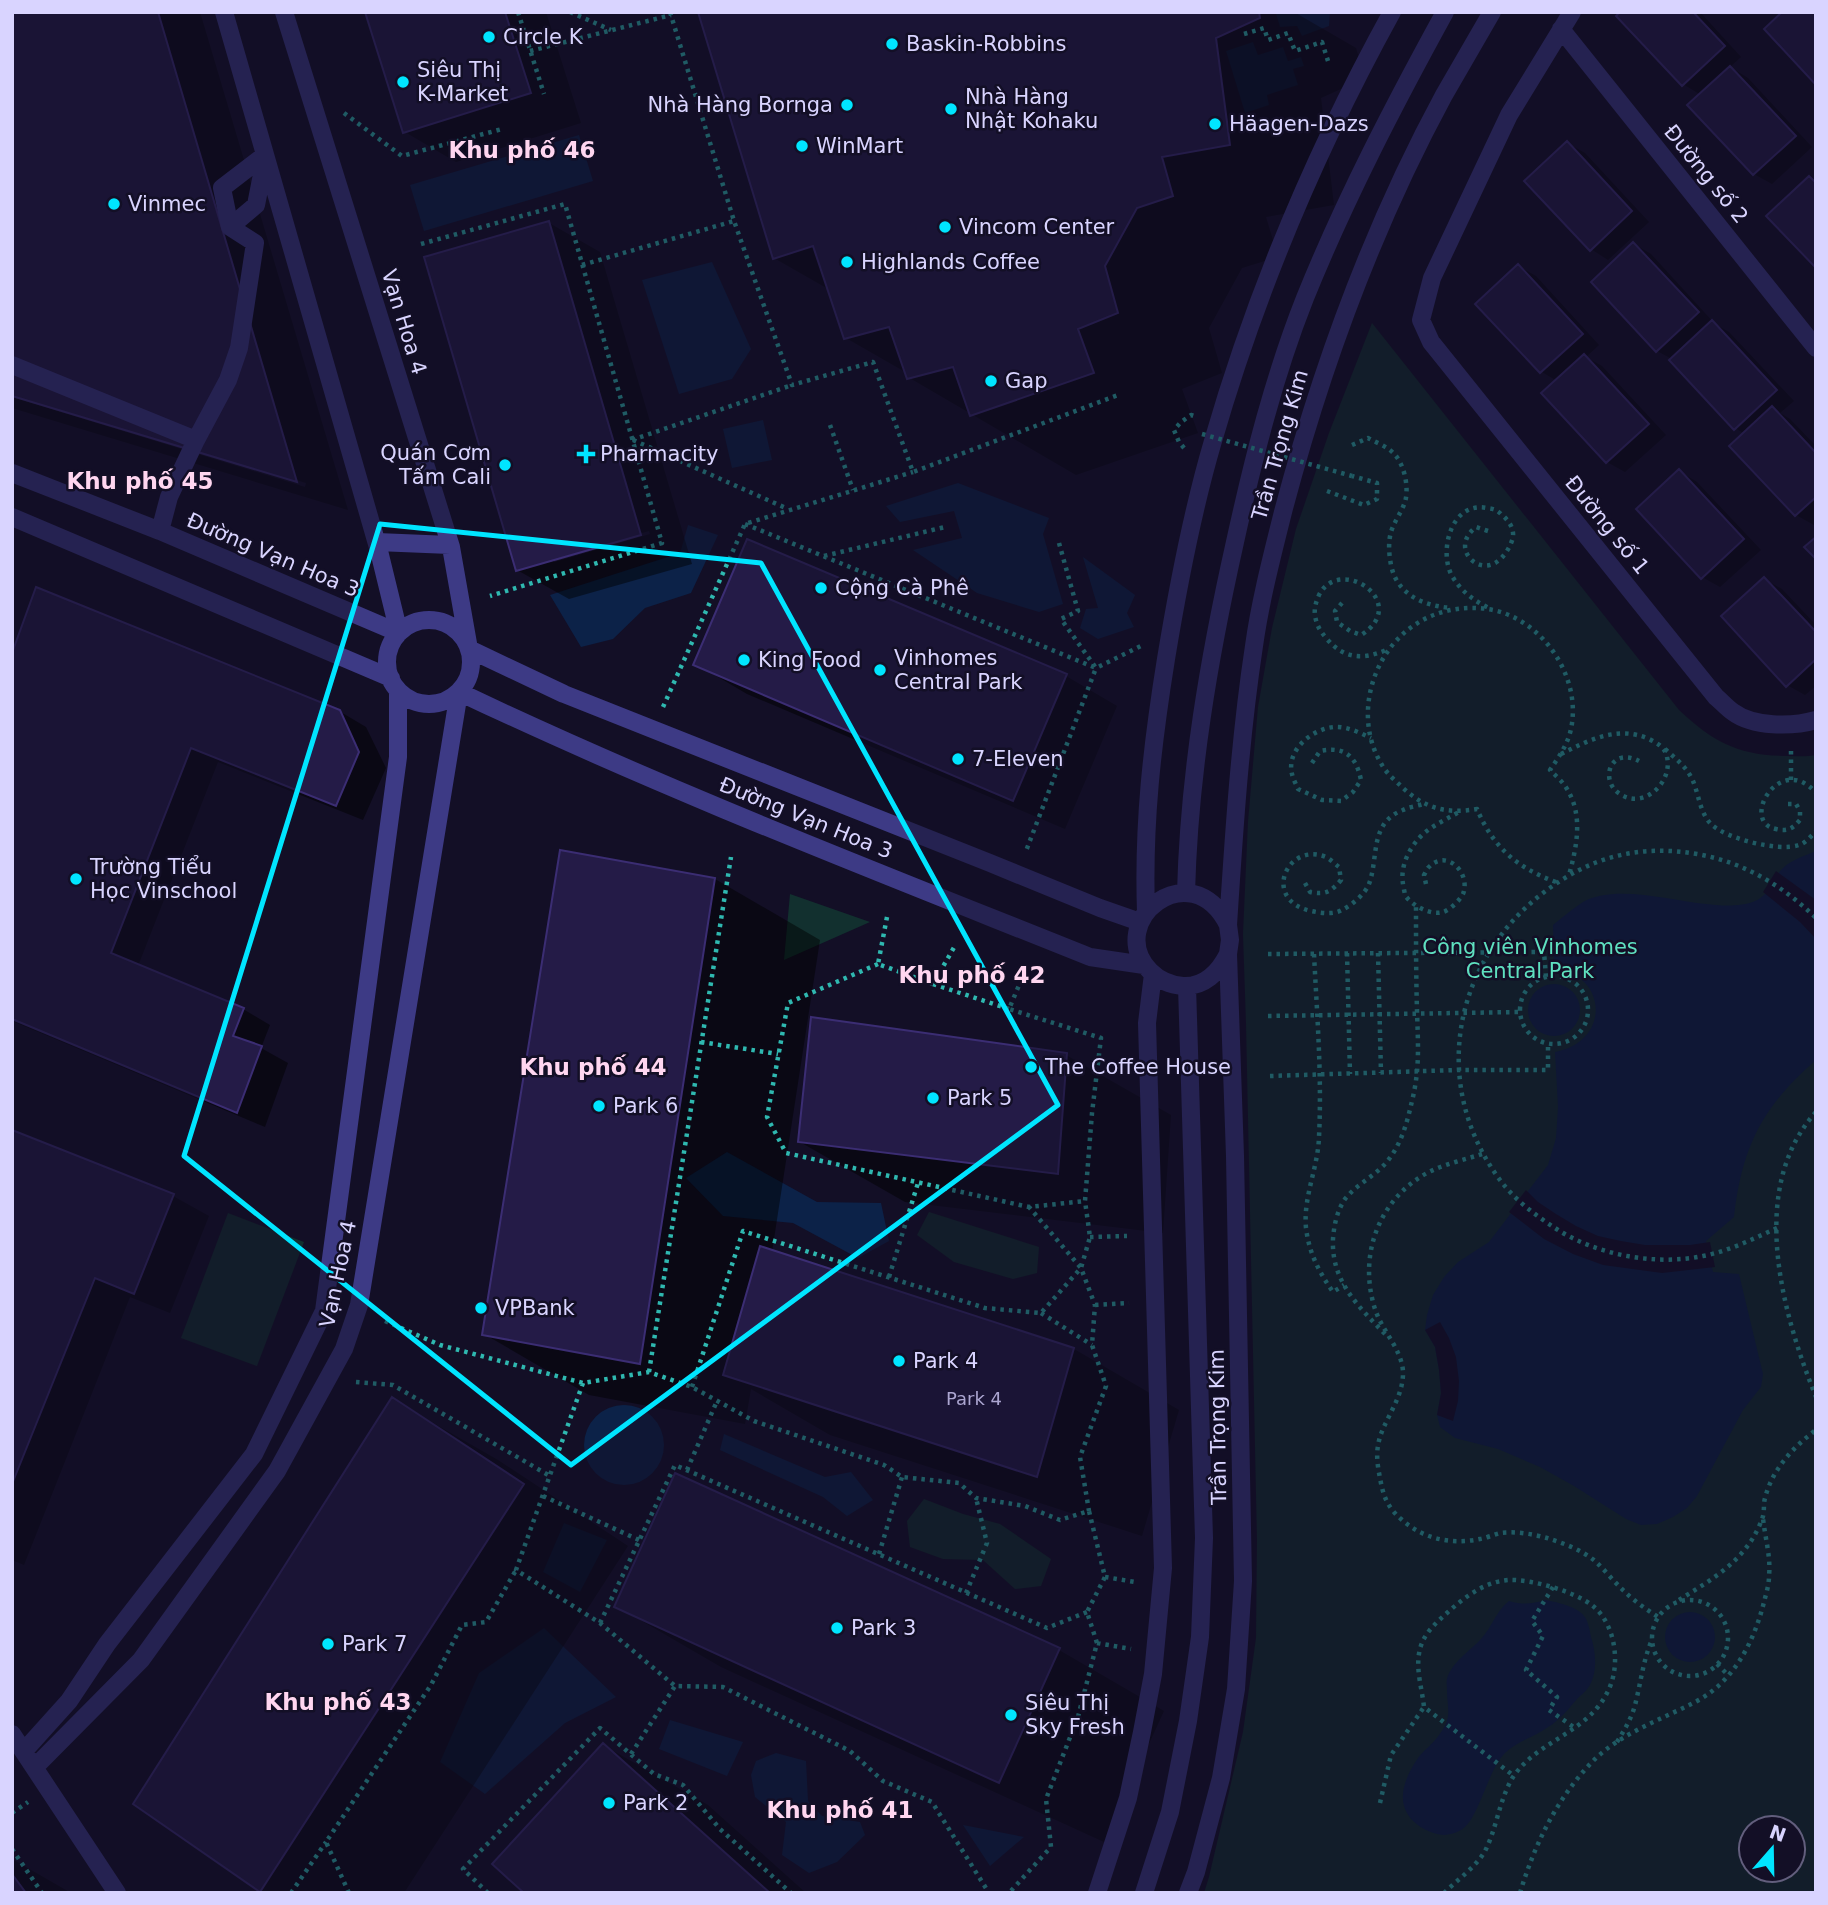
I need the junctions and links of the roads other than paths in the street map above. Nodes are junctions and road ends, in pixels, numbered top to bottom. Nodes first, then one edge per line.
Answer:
1 (224, 12) edge
2 (284, 12) edge
3 (1392, 12) edge
4 (1445, 12) edge
5 (1492, 12) edge
6 (1572, 12) edge
7 (1561, 29) junction
8 (265, 155) junction
9 (230, 227) junction
10 (1816, 348) edge
11 (12, 365) edge
12 (196, 440) junction
13 (12, 473) edge
14 (12, 517) edge
15 (160, 531) junction
16 (377, 542) junction
17 (450, 545) junction
18 (398, 633) junction
19 (469, 649) junction
20 (394, 684) junction
21 (459, 692) junction
22 (1816, 720) edge
23 (1186, 893) junction
24 (1143, 917) junction
25 (1228, 925) junction
26 (1228, 954) junction
27 (1148, 970) junction
28 (1187, 986) junction
29 (12, 1734) edge
30 (24, 1751) junction
31 (35, 1767) junction
32 (117, 1893) edge
33 (1097, 1893) edge
34 (1144, 1893) edge
35 (1188, 1893) edge

1 - 8 street
2 - 17 street, Vạn Hoa 4
3 - 24 street
4 - 23 street, Trần Trọng Kim
5 - 25 street, Trần Trọng Kim
6 - 7 street
7 - 10 street, Đường số 2
7 - 22 street, Đường số 1
8 - 9 street
8 - 9 street
8 - 16 street
9 - 12 street
11 - 12 street
12 - 15 street
13 - 15 street, Đường Vạn Hoa 3
14 - 20 street
15 - 18 street, Đường Vạn Hoa 3
16 - 17 street
16 - 18 street
17 - 19 street, Vạn Hoa 4
18 - 19 street
18 - 20 street
19 - 21 street
19 - 24 street, Đường Vạn Hoa 3
20 - 21 street
20 - 30 street, Vạn Hoa 4
21 - 27 street, Đường Vạn Hoa 3
21 - 31 street, Vạn Hoa 4
23 - 24 street
23 - 25 street
24 - 27 street
25 - 26 street, Trần Trọng Kim
26 - 28 street
26 - 35 street, Trần Trọng Kim
27 - 28 street
27 - 33 street
28 - 34 street, Trần Trọng Kim
29 - 30 street
30 - 31 street
31 - 32 street

